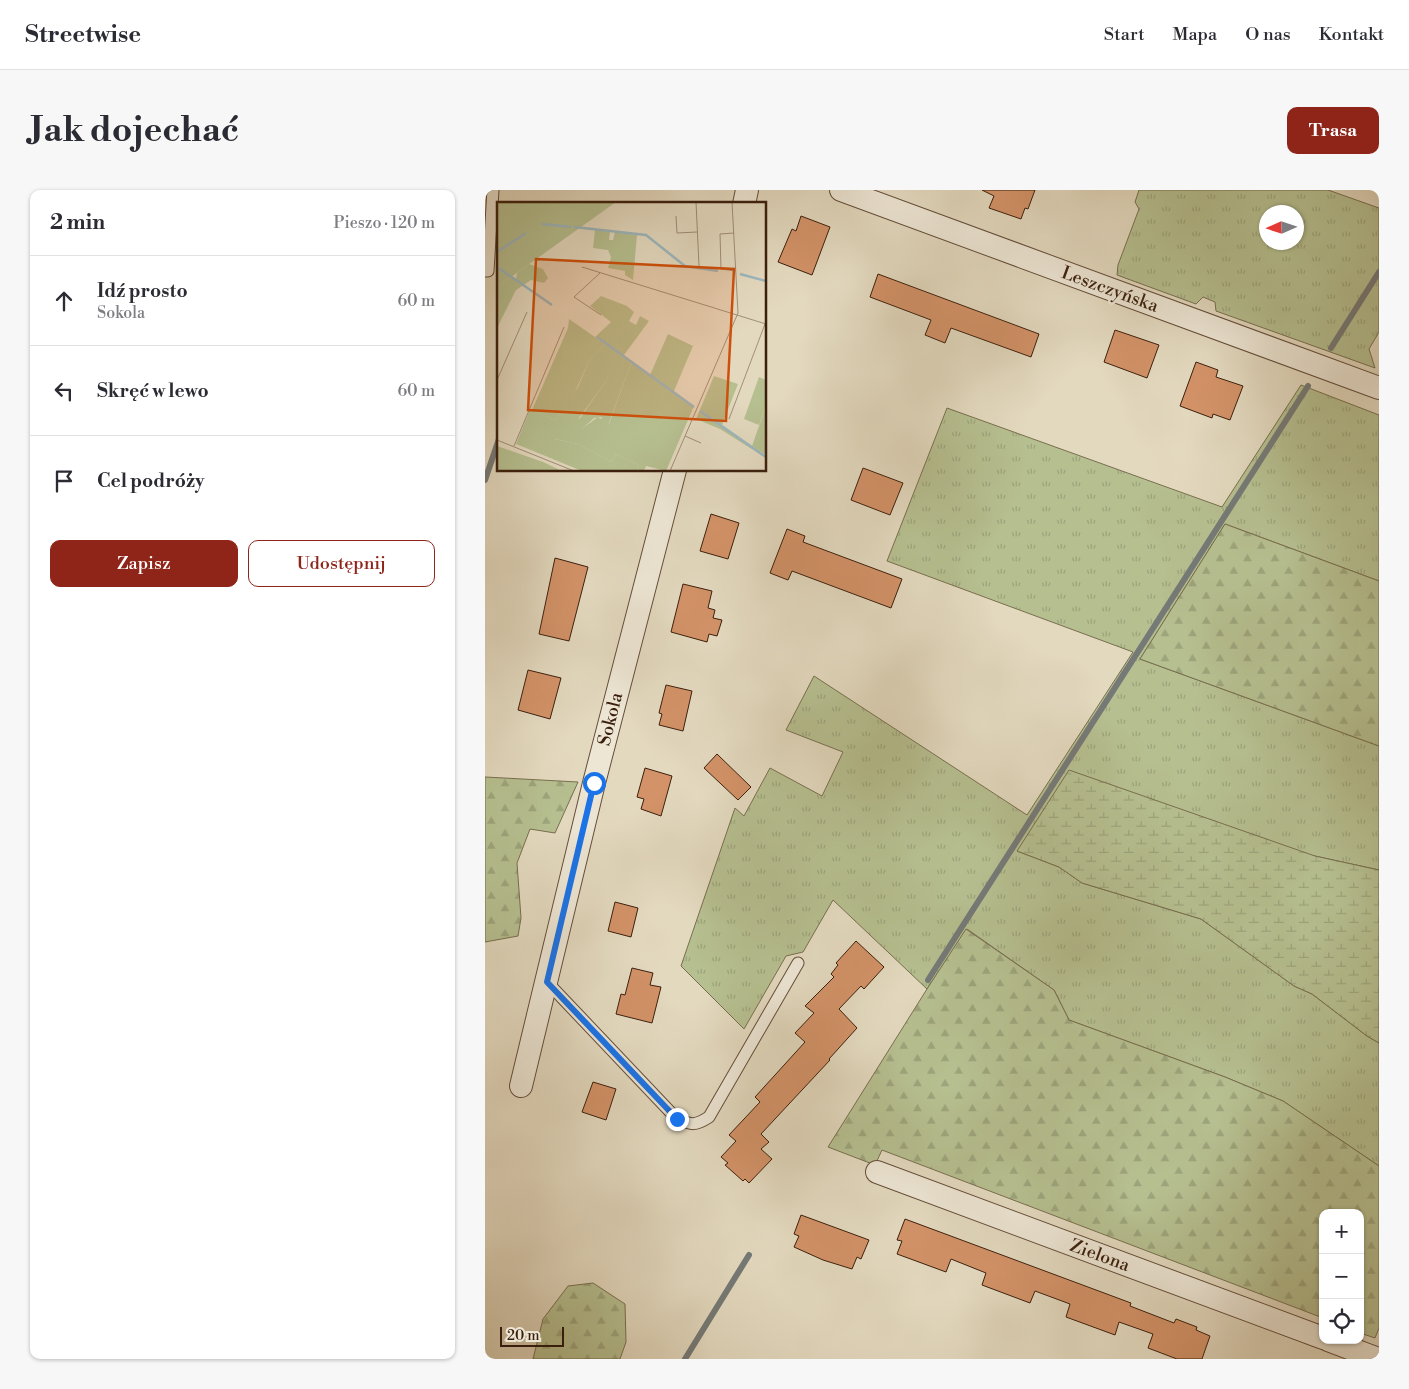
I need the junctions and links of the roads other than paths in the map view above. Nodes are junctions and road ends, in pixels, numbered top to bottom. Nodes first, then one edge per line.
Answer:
1 (493, 190) edge
2 (841, 190) edge
3 (485, 271) edge
4 (1379, 388) edge
5 (675, 471) edge
6 (798, 962) dead end
7 (547, 982) junction
8 (521, 1086) dead end
9 (877, 1172) dead end
10 (1319, 1337) edge
11 (1339, 1344) edge
12 (1379, 1359) edge

1 - 3 lane
2 - 4 street, Leszczyńska
5 - 7 street, Sokola
6 - 7 lane
7 - 8 street, Sokola
9 - 10 street, Zielona
11 - 12 street

